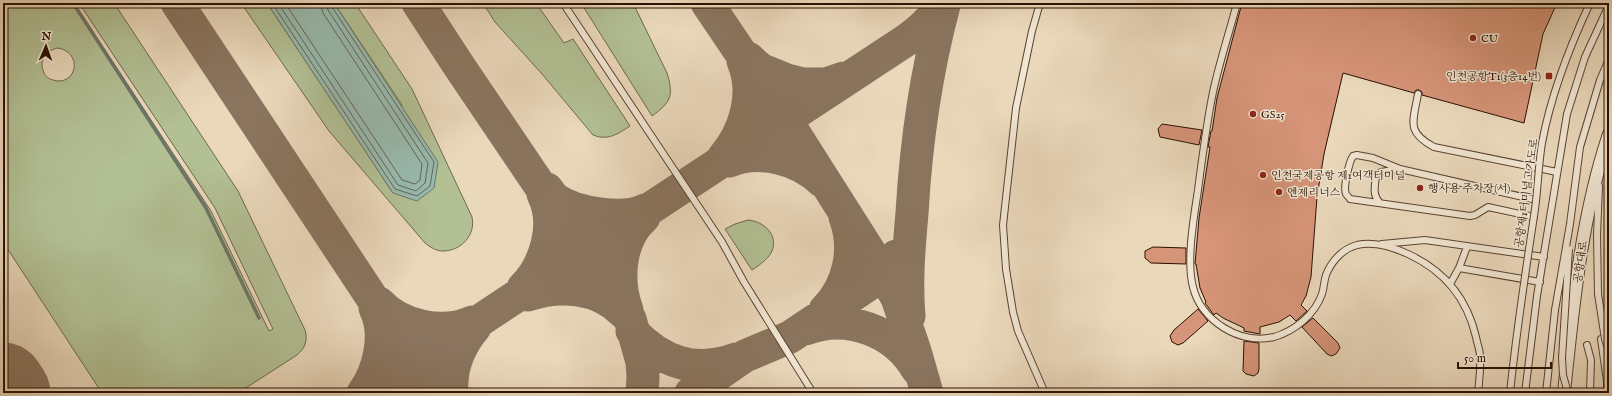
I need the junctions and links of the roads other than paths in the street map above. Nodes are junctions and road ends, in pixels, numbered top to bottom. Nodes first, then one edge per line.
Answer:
1 (563, 3) edge
2 (1040, 3) edge
3 (1237, 3) edge
4 (1590, 3) edge
5 (1609, 6) edge
6 (1609, 59) edge
7 (1418, 94) dead end
8 (1609, 134) edge
9 (1600, 160) junction
10 (1400, 169) junction
11 (1557, 172) junction
12 (1536, 200) junction
13 (1380, 203) junction
14 (1534, 217) junction
15 (1570, 224) junction
16 (1377, 244) junction
17 (1467, 247) junction
18 (1544, 257) junction
19 (1459, 268) junction
20 (1540, 282) junction
21 (1450, 284) junction
22 (1601, 339) dead end
23 (1587, 345) dead end
24 (1609, 352) edge
25 (813, 393) edge
26 (1045, 393) edge
27 (1478, 393) edge
28 (1510, 393) edge
29 (1525, 393) edge
30 (1546, 393) edge
31 (1564, 393) edge
32 (1568, 393) edge
33 (1590, 393) edge
34 (1607, 393) edge

1 - 25 lane
2 - 26 lane
3 - 16 lane
4 - 12 lane, 공항제1터미널고가도로, bridge
5 - 11 lane
6 - 15 lane, bridge
7 - 11 lane
8 - 9 street, 공항대로
9 - 24 lane, bridge
9 - 31 street, 공항대로
10 - 12 lane
10 - 13 lane
10 - 13 lane
11 - 18 lane
12 - 14 lane, 공항제1터미널고가도로, bridge
13 - 14 lane
14 - 28 lane, 공항제1터미널고가도로, bridge
15 - 30 lane, bridge
15 - 32 lane, bridge
16 - 17 lane
16 - 21 lane
17 - 18 lane
17 - 19 lane
18 - 20 lane
19 - 20 lane
19 - 21 lane
20 - 29 lane
21 - 27 lane
22 - 34 lane
23 - 33 lane

